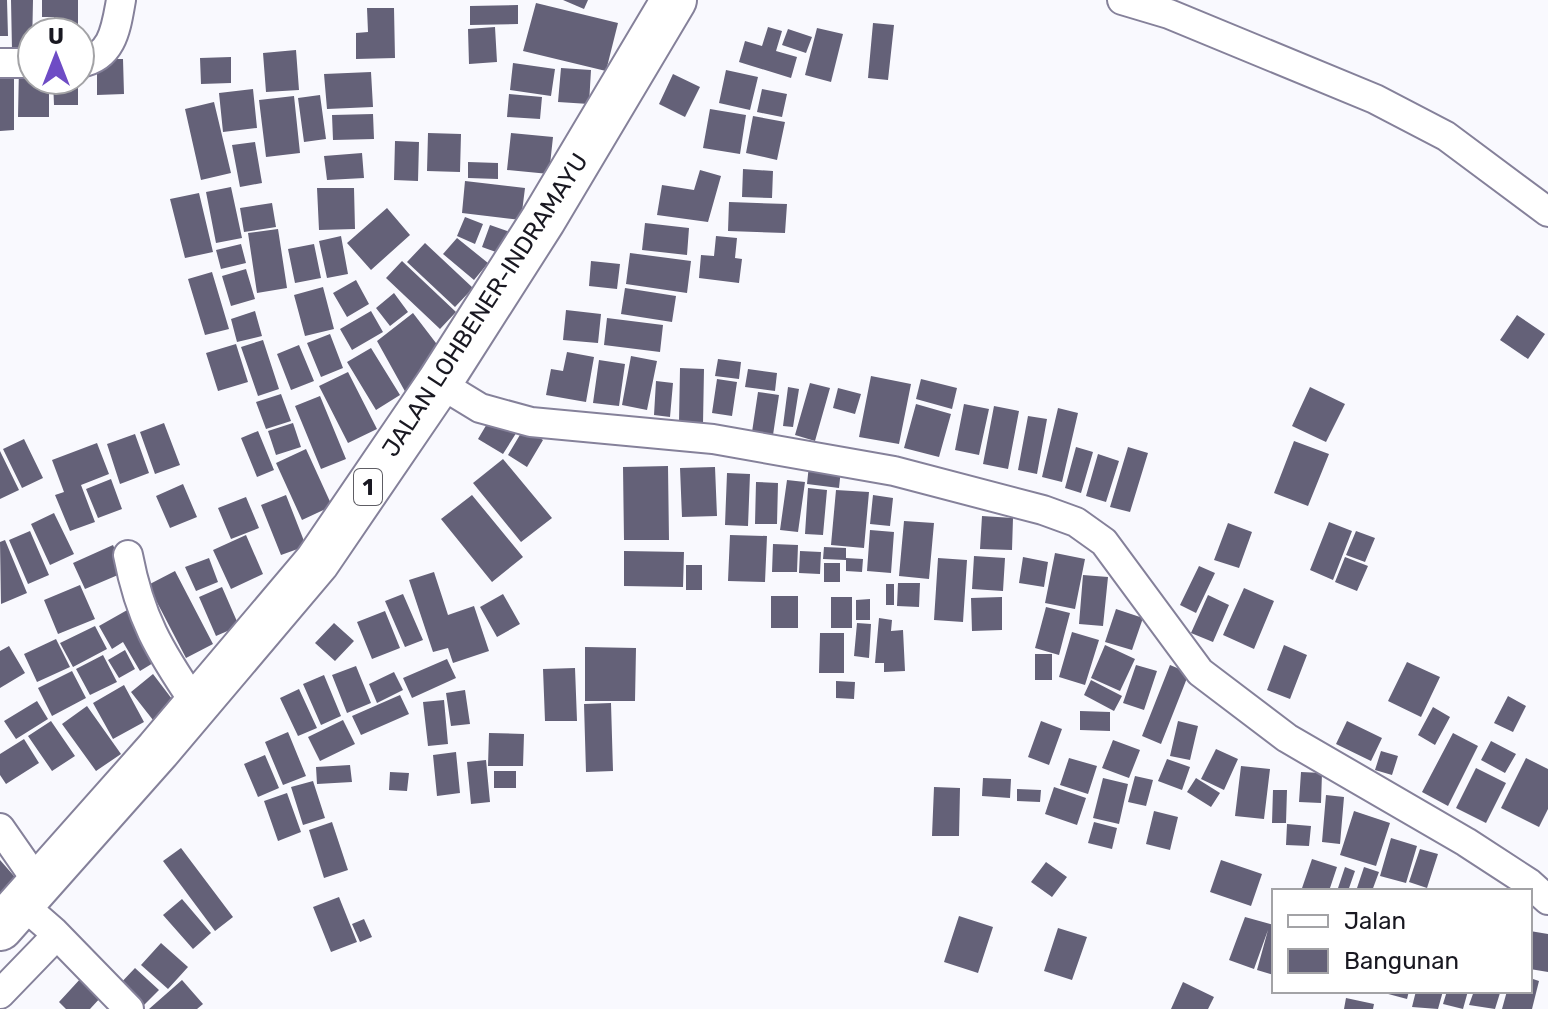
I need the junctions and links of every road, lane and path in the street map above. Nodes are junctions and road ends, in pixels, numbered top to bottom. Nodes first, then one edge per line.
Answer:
1 (121, 0) edge
2 (674, 0) edge
3 (1122, 0) edge
4 (96, 56) edge
5 (1548, 212) edge
6 (447, 388) junction
7 (128, 555) dead end
8 (195, 703) junction
9 (0, 828) edge
10 (1548, 900) edge
11 (35, 917) edge
12 (0, 994) edge
13 (129, 1009) edge

1 - 4 street
2 - 6 highway, JALAN LOHBENER-INDRAMAYU / 1
3 - 5 street
6 - 8 highway, JALAN LOHBENER-INDRAMAYU / 1
6 - 10 street
7 - 8 street
8 - 11 highway, JALAN LOHBENER-INDRAMAYU / 1
9 - 11 street
11 - 12 street
11 - 13 street

